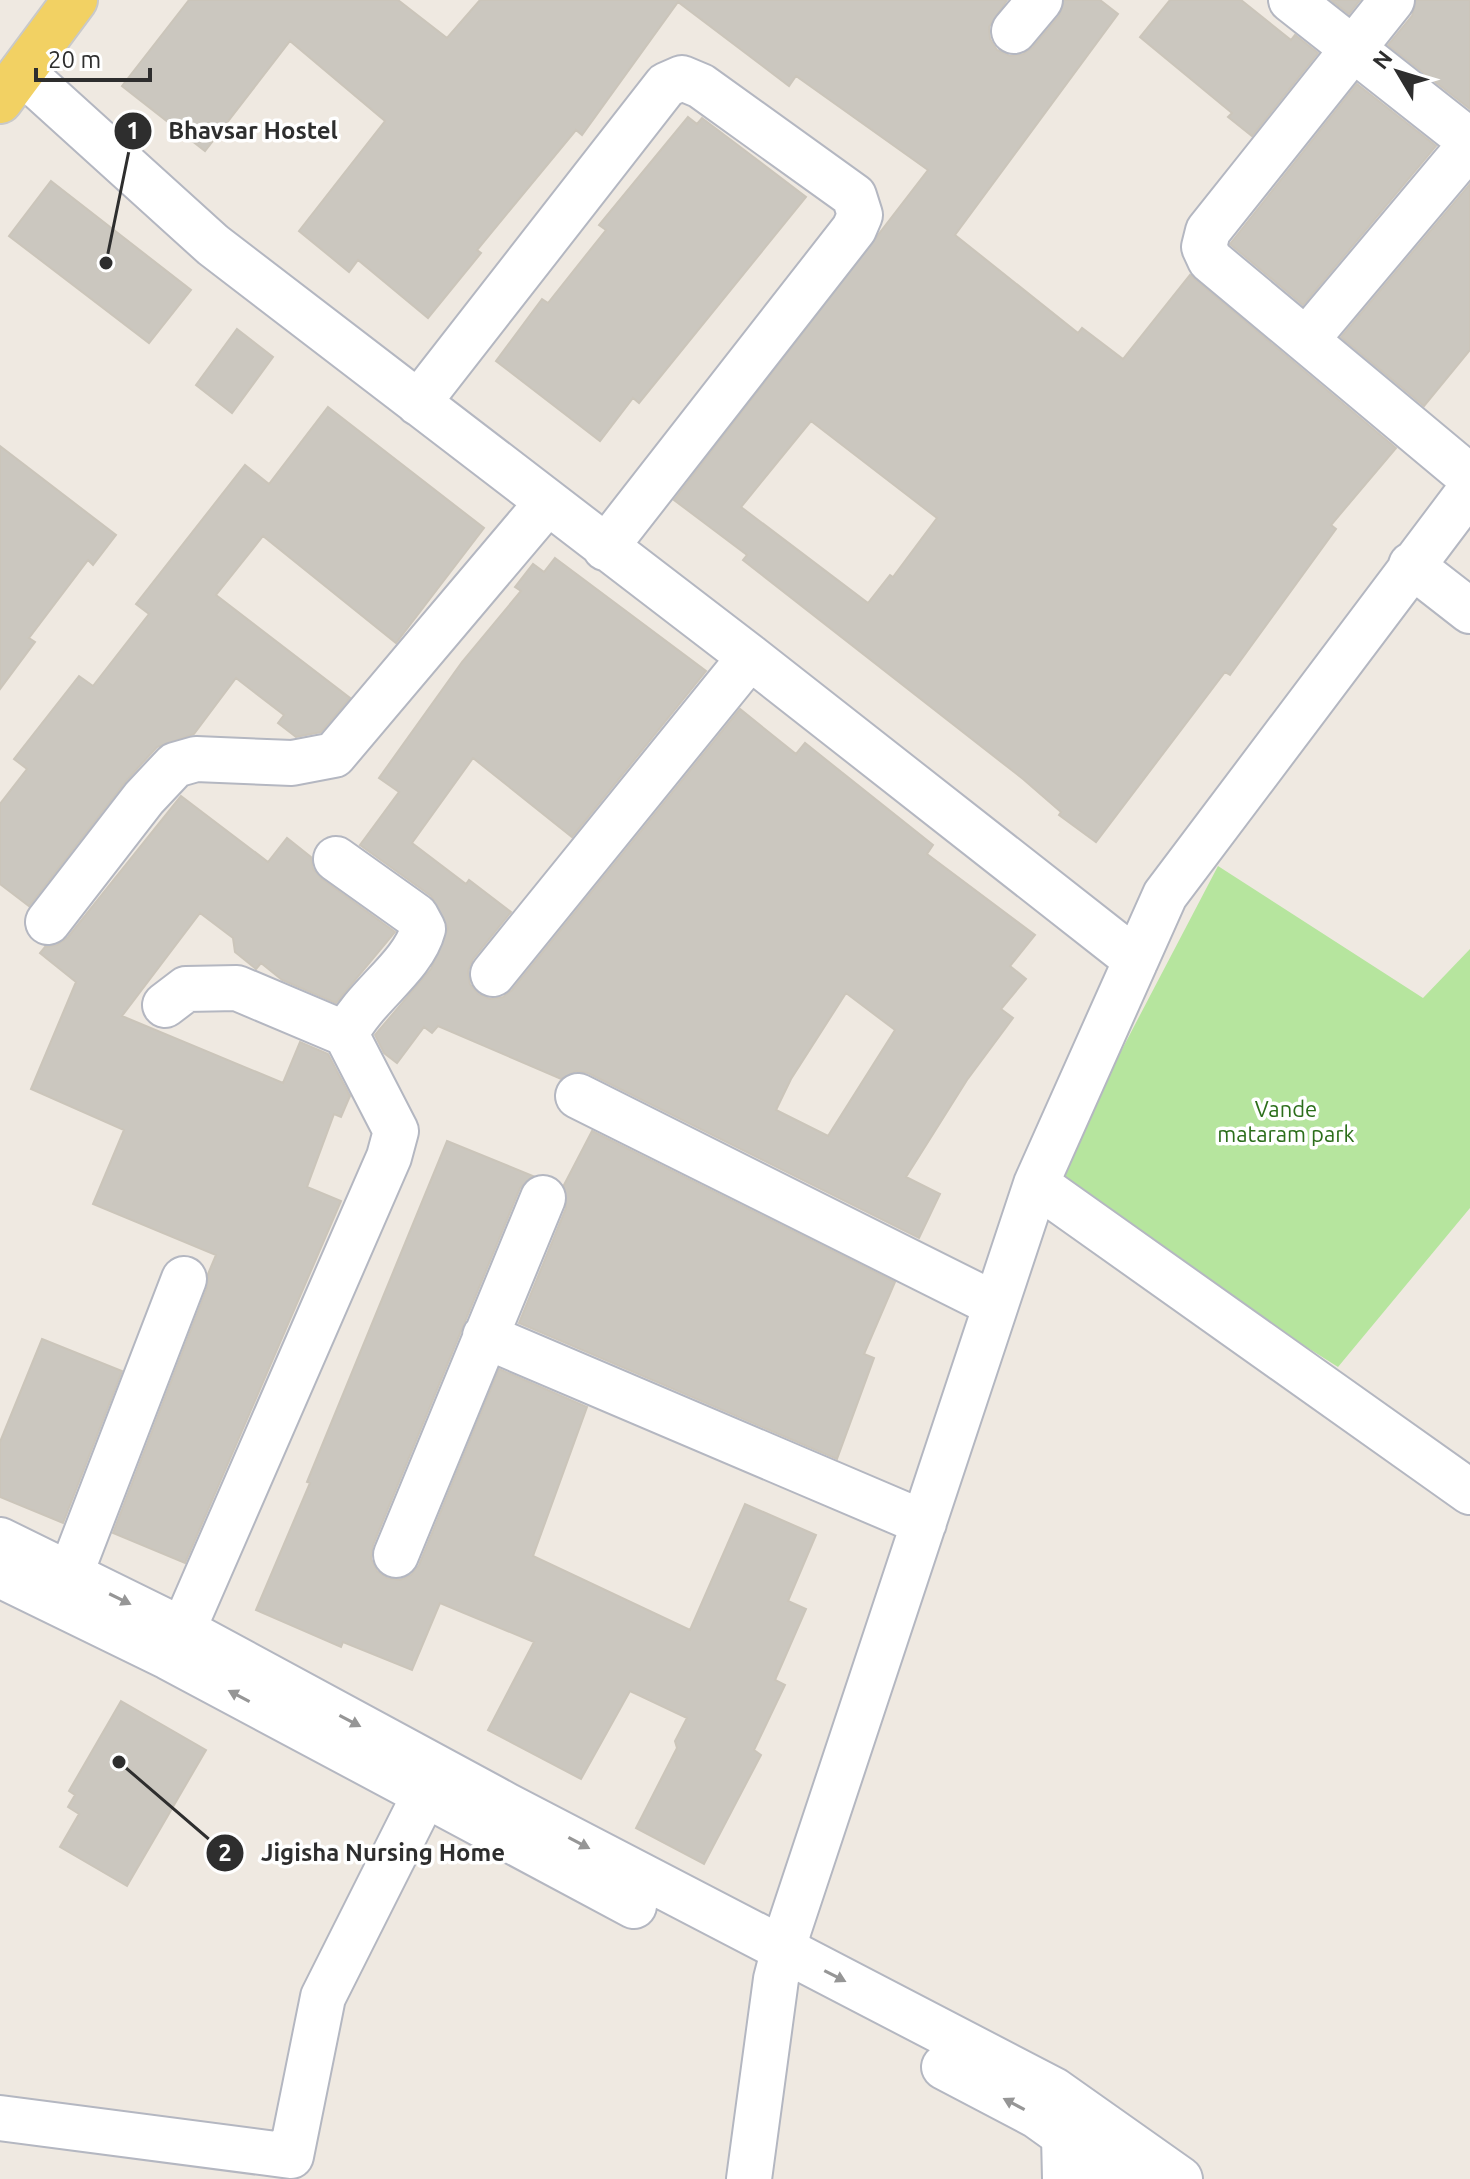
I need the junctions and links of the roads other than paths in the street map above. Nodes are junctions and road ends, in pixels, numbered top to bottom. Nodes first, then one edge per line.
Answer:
1 (75, 0) edge
2 (1291, 0) edge
3 (1392, 0) edge
4 (1354, 49) junction
5 (11, 87) edge
6 (1470, 143) edge
7 (1306, 340) junction
8 (418, 403) junction
9 (1470, 477) edge
10 (1470, 490) edge
11 (547, 503) junction
12 (605, 548) junction
13 (1411, 565) junction
14 (1470, 611) edge
15 (750, 657) junction
16 (336, 859) dead end
17 (48, 922) dead end
18 (1136, 960) junction
19 (493, 974) dead end
20 (165, 1005) dead end
21 (346, 1034) junction
22 (578, 1096) dead end
23 (1036, 1184) junction
24 (543, 1198) dead end
25 (184, 1279) dead end
26 (996, 1305) junction
27 (485, 1336) junction
28 (1470, 1492) edge
29 (924, 1523) junction
30 (0, 1540) edge
31 (396, 1555) dead end
32 (0, 1575) edge
33 (70, 1575) junction
34 (183, 1630) junction
35 (424, 1796) junction
36 (780, 1964) junction
37 (0, 2118) edge
38 (1064, 2136) junction
39 (749, 2179) edge
40 (1065, 2179) edge
41 (1125, 2179) edge
42 (1180, 2179) edge

1 - 5 main road
2 - 4 street
3 - 4 street
4 - 6 street
4 - 7 street
5 - 8 street
6 - 7 street
7 - 9 street
8 - 11 street
8 - 12 street
10 - 13 street
11 - 12 street
11 - 17 street
12 - 15 street
13 - 14 street
13 - 18 street
15 - 18 street
15 - 19 street
16 - 21 street
18 - 23 street
20 - 21 street
21 - 34 street
22 - 26 street
23 - 26 street
23 - 28 street
24 - 27 street
25 - 33 street
26 - 29 street
27 - 29 street
27 - 31 street
29 - 36 street
30 - 33 street
35 -> 32 street
33 -> 34 street
34 -> 36 street
35 - 36 street
35 - 37 street
38 -> 36 street
36 - 39 street
36 -> 42 street
38 - 40 street
38 - 41 street

